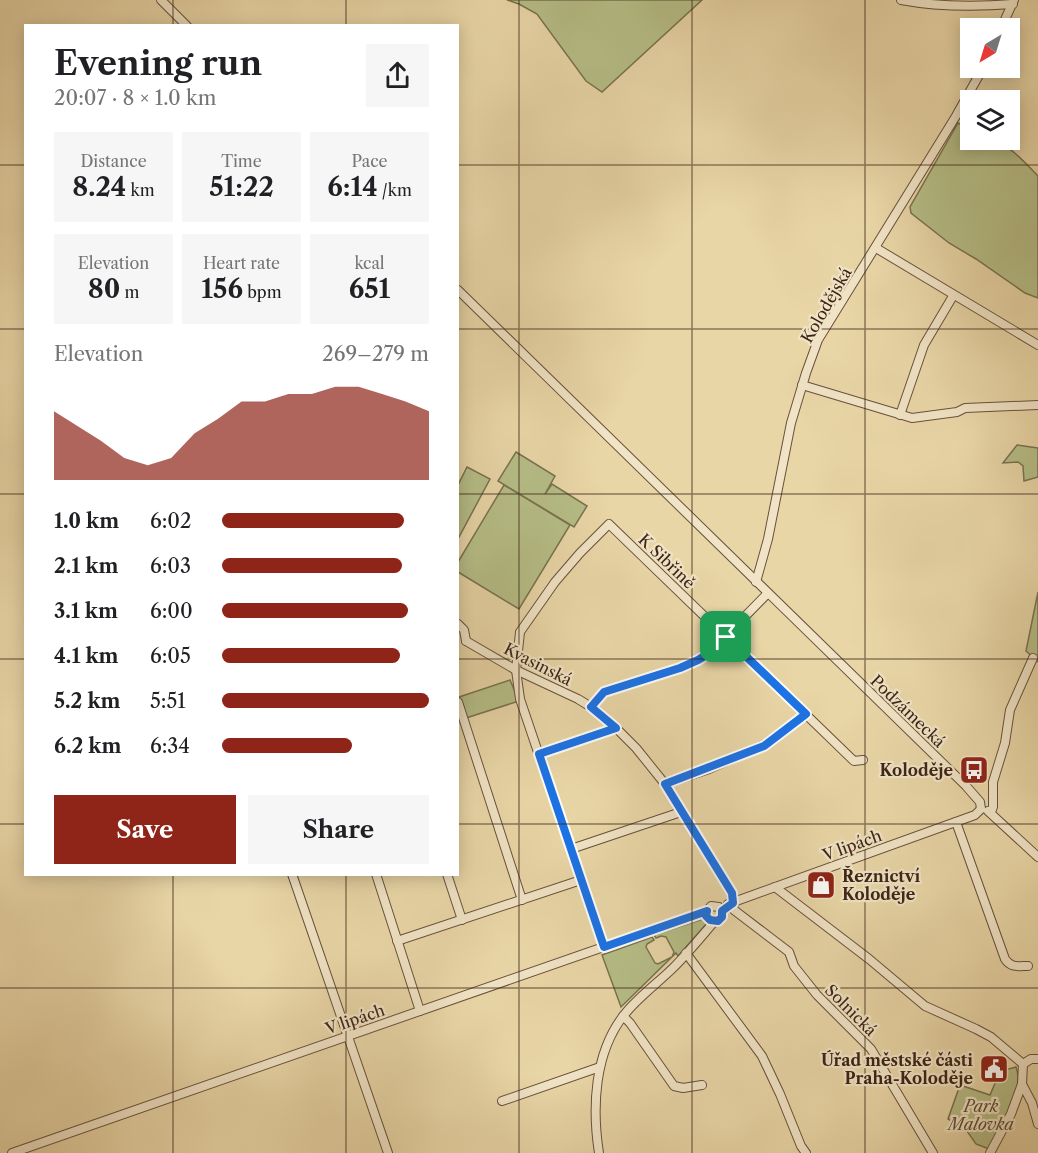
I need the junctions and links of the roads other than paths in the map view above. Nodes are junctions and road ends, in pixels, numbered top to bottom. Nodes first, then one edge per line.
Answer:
1 (161, 0) edge
2 (901, 0) edge
3 (1013, 2) edge
4 (1006, 18) edge
5 (185, 24) edge
6 (977, 78) edge
7 (876, 248) junction
8 (459, 291) edge
9 (953, 296) junction
10 (1038, 345) edge
11 (802, 385) junction
12 (1038, 405) edge
13 (900, 414) junction
14 (756, 582) junction
15 (768, 593) junction
16 (459, 625) edge
17 (726, 637) junction
18 (462, 642) edge
19 (1034, 658) dead end
20 (516, 670) junction
21 (459, 705) edge
22 (591, 707) junction
23 (806, 714) junction
24 (616, 728) junction
25 (539, 754) junction
26 (863, 760) dead end
27 (665, 784) junction
28 (981, 809) junction
29 (681, 812) junction
30 (991, 812) junction
31 (956, 822) junction
32 (571, 849) junction
33 (1038, 857) edge
34 (293, 876) edge
35 (376, 876) edge
36 (448, 876) edge
37 (581, 880) junction
38 (775, 887) junction
39 (522, 900) junction
40 (731, 903) junction
41 (721, 909) junction
42 (707, 911) junction
43 (462, 920) junction
44 (714, 922) junction
45 (397, 941) junction
46 (604, 947) junction
47 (686, 953) junction
48 (1028, 966) dead end
49 (420, 1011) junction
50 (622, 1016) junction
51 (346, 1036) junction
52 (1038, 1059) edge
53 (1023, 1064) junction
54 (600, 1068) junction
55 (1022, 1084) junction
56 (702, 1085) dead end
57 (502, 1101) dead end
58 (1038, 1124) edge
59 (12, 1153) edge
60 (388, 1153) edge
61 (598, 1153) edge
62 (806, 1153) edge
63 (933, 1153) edge
64 (990, 1153) edge

1 - 5 street
2 - 3 street
3 - 4 street
6 - 7 street, Kolodějská
7 - 9 street
7 - 11 street, Kolodějská
8 - 14 street, Podzámecká
9 - 10 street
9 - 13 street
11 - 13 street
11 - 14 street, Kolodějská
12 - 13 street
14 - 15 street, Podzámecká
15 - 17 street
15 - 28 street, Podzámecká
16 - 18 street, Kvasinská
17 - 20 street, K Sibřině
17 - 22 street
17 - 23 street, K Sibřině
18 - 20 street, Kvasinská
19 - 30 street
20 - 22 street, Kvasinská
20 - 25 street
21 - 39 street
22 - 24 street, Kvasinská
23 - 26 street, K Sibřině
23 - 27 street
24 - 25 street
24 - 27 street, Kvasinská
25 - 32 street
27 - 29 street, Kvasinská
28 - 30 street
28 - 31 street, V lipách
29 - 32 street
29 - 40 street, Kvasinská
30 - 33 street
31 - 38 street, V lipách
31 - 48 street
32 - 37 street
34 - 51 street
35 - 45 street
36 - 43 street
37 - 39 street
37 - 46 street
38 - 40 street, V lipách
38 - 53 street
39 - 43 street
40 - 41 street, V lipách
40 - 63 street, Solnická
41 - 42 street
41 - 44 street
42 - 44 street
42 - 46 street, V lipách
43 - 45 street
44 - 47 street
45 - 49 street
46 - 49 street, V lipách
47 - 50 street
47 - 62 street
49 - 51 street, V lipách
50 - 54 street
50 - 56 street
51 - 59 street, V lipách
51 - 60 street
52 - 53 street
53 - 55 street
54 - 57 street
54 - 61 street
55 - 58 street
55 - 64 street

